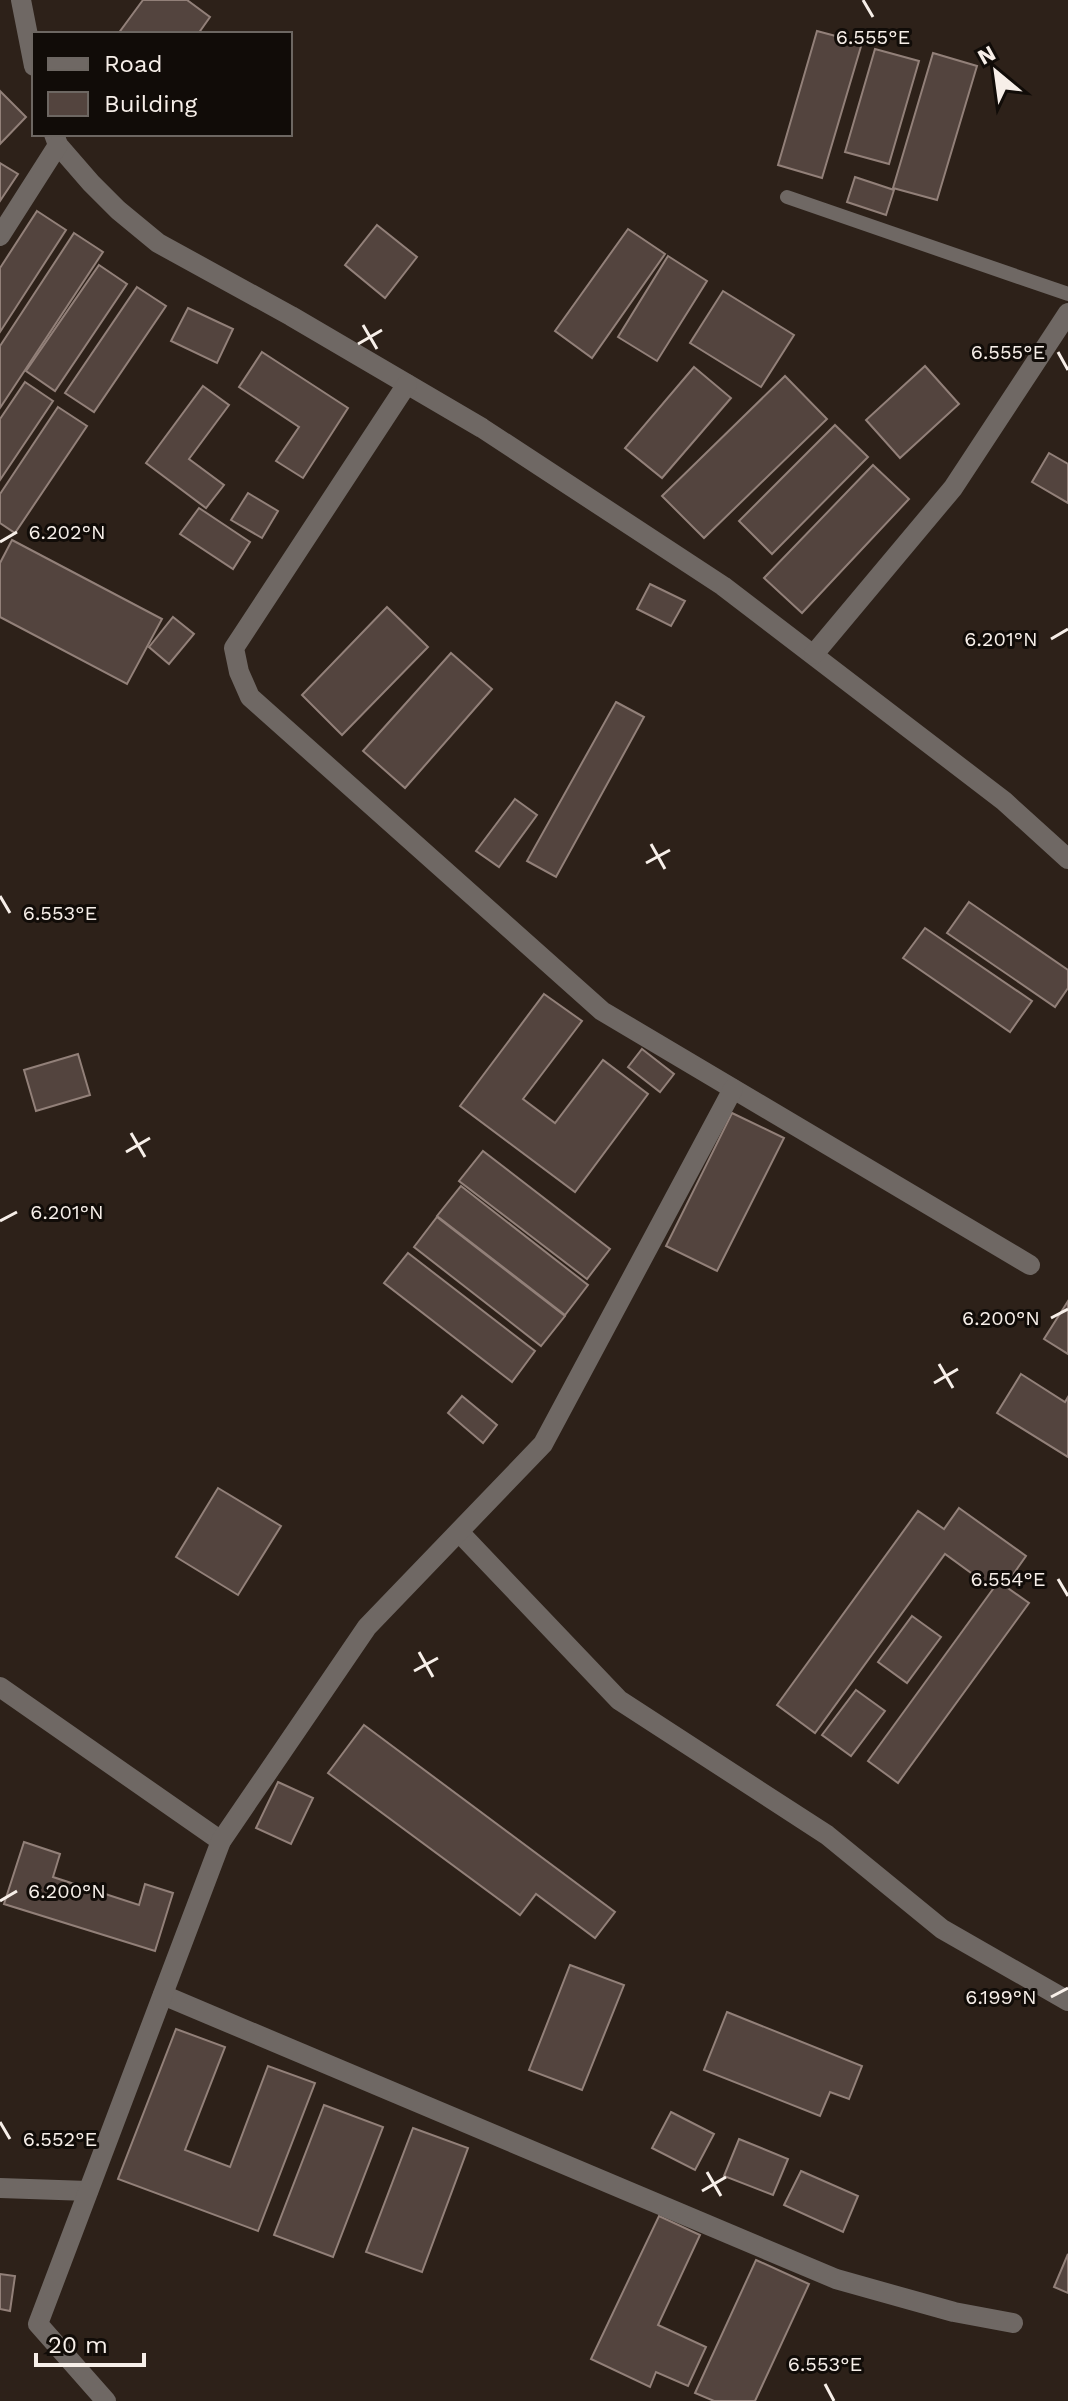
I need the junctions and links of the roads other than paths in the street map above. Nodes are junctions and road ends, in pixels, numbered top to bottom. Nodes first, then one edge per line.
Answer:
1 (21, 0) edge
2 (32, 56) edge
3 (56, 140) edge
4 (787, 197) dead end
5 (0, 236) edge
6 (1068, 294) edge
7 (1068, 313) edge
8 (407, 384) junction
9 (814, 654) junction
10 (1068, 859) edge
11 (733, 1089) junction
12 (1030, 1265) dead end
13 (459, 1532) junction
14 (0, 1687) edge
15 (221, 1841) junction
16 (163, 1995) junction
17 (1068, 2001) edge
18 (0, 2188) edge
19 (88, 2191) junction
20 (1013, 2323) dead end
21 (106, 2401) edge

1 - 2 street
3 - 5 street
3 - 8 street
4 - 6 lane
7 - 9 street
8 - 9 street
8 - 11 street
9 - 10 street
11 - 12 street
11 - 13 street
13 - 15 street
13 - 17 street
14 - 15 street
15 - 16 street
16 - 19 street
16 - 20 street
18 - 19 street
19 - 21 street

